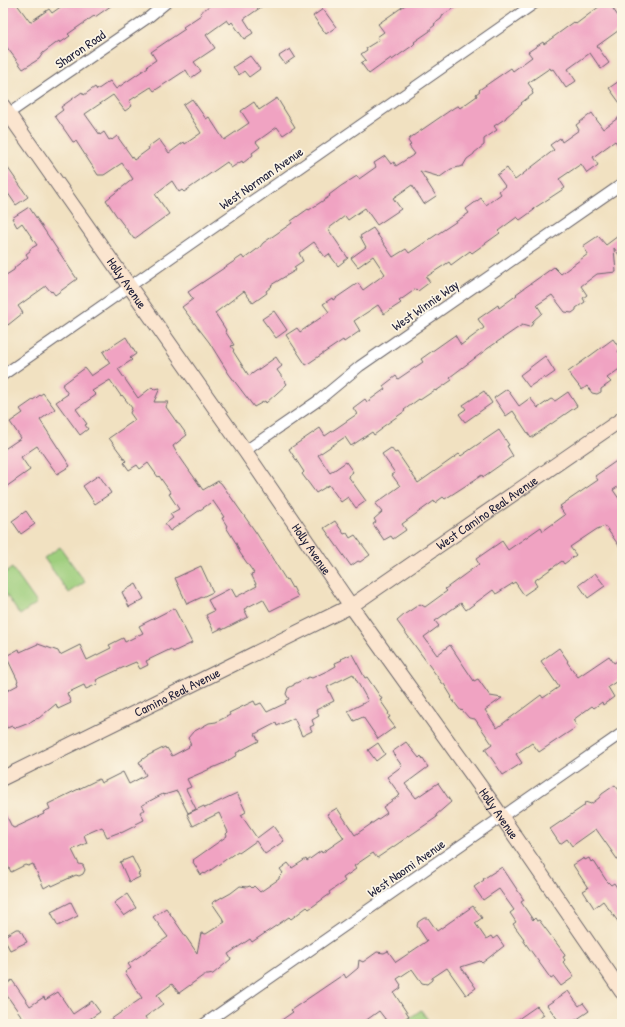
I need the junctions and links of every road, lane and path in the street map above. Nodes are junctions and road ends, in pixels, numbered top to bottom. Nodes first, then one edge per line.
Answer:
1 (166, 3) edge
2 (535, 3) edge
3 (6, 110) edge
4 (622, 184) edge
5 (130, 287) junction
6 (3, 375) edge
7 (622, 419) edge
8 (245, 451) junction
9 (351, 606) junction
10 (622, 733) edge
11 (3, 778) edge
12 (502, 818) junction
13 (622, 992) edge
14 (204, 1024) edge

1 - 3 street, Sharon Road
2 - 5 street, West Norman Avenue
3 - 5 street, Holly Avenue
4 - 8 street, West Winnie Way
5 - 6 street, West Norman Avenue
5 - 8 street, Holly Avenue
7 - 9 street, West Camino Real Avenue
8 - 9 street, Holly Avenue
9 - 11 street, Camino Real Avenue
9 - 12 street, Holly Avenue
10 - 12 street, West Naomi Avenue
12 - 13 street, Holly Avenue
12 - 14 street, West Naomi Avenue

